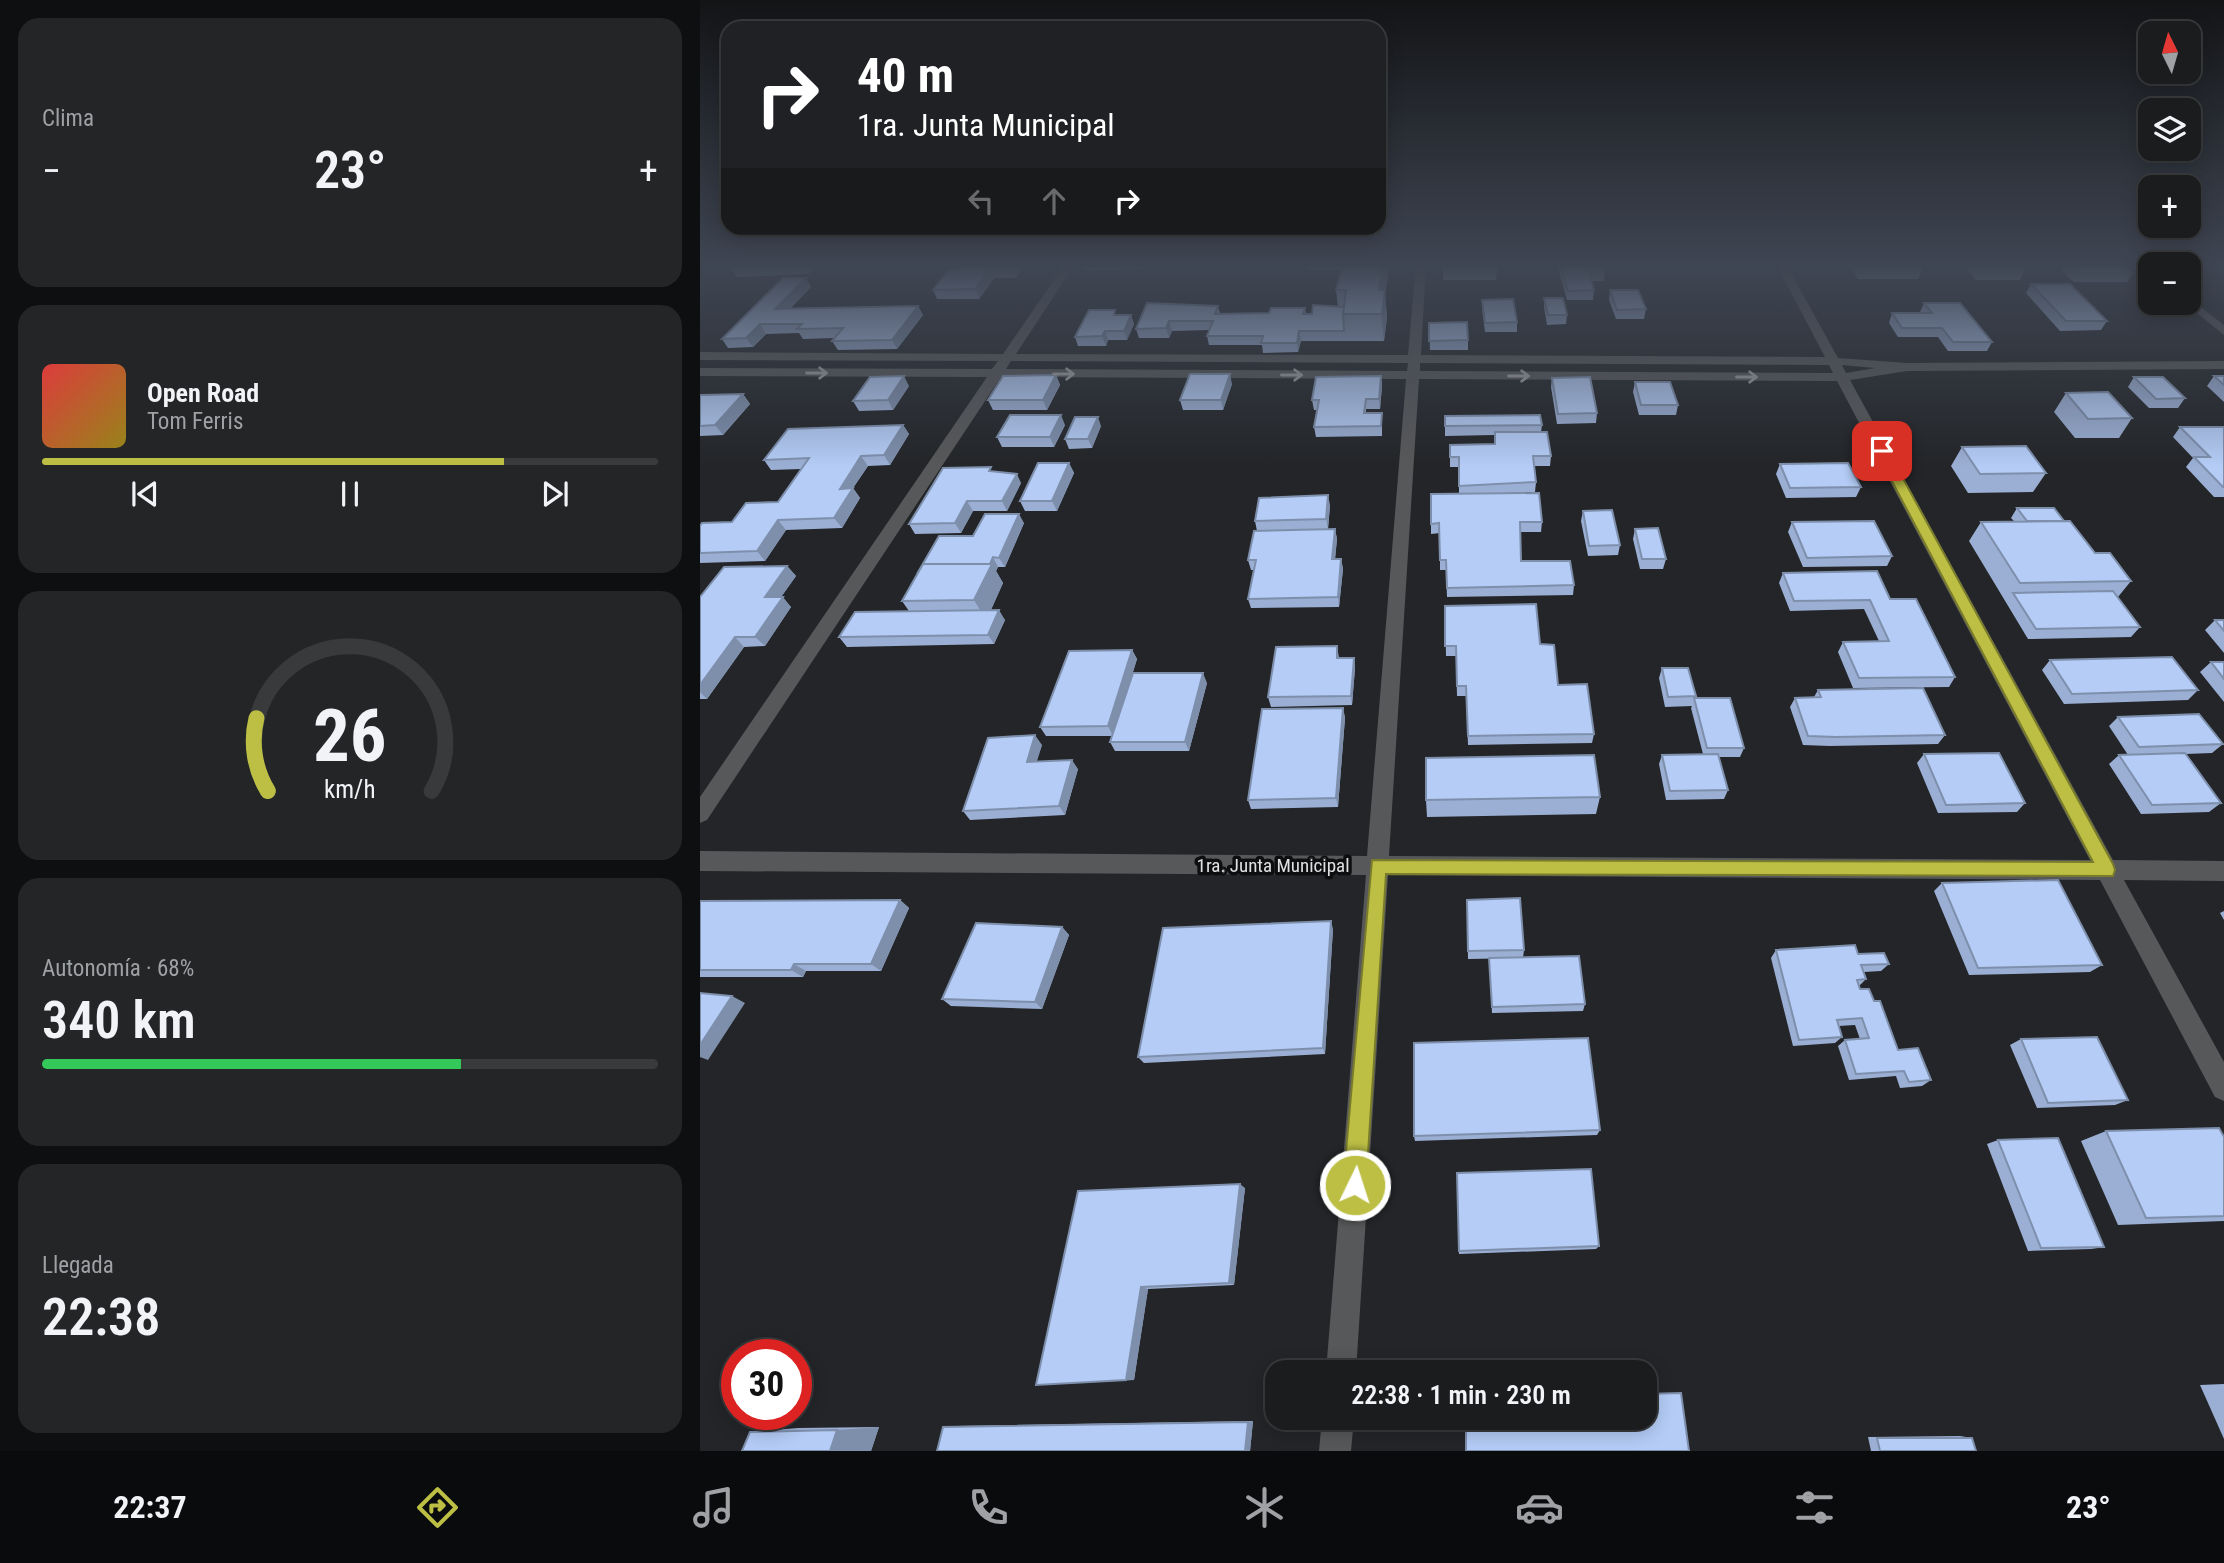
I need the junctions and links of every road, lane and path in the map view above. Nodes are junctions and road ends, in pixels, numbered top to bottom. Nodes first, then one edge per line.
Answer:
1 (1024, 332) edge
2 (1417, 332) edge
3 (1818, 332) edge
4 (700, 356) edge
5 (1007, 357) junction
6 (2224, 365) edge
7 (1414, 367) junction
8 (1838, 369) junction
9 (700, 372) edge
10 (996, 373) junction
11 (700, 814) edge
12 (700, 861) edge
13 (1378, 866) junction
14 (2106, 870) junction
15 (2224, 871) edge
16 (2224, 1088) edge
17 (1342, 1360) edge
18 (1337, 1430) edge
19 (1335, 1451) edge

1 - 5 street
2 - 7 street
3 - 8 street
4 - 5 street
5 - 7 street
5 - 10 street
6 - 8 street
7 - 8 street
10 -> 7 street
7 - 13 street
8 - 14 street
9 -> 10 street
10 - 11 street
12 - 13 street, 1ra. Junta Municipal
13 - 14 street, 1ra. Junta Municipal
13 - 17 street
14 - 15 street, 1ra. Junta Municipal
14 - 16 street
18 - 19 street

